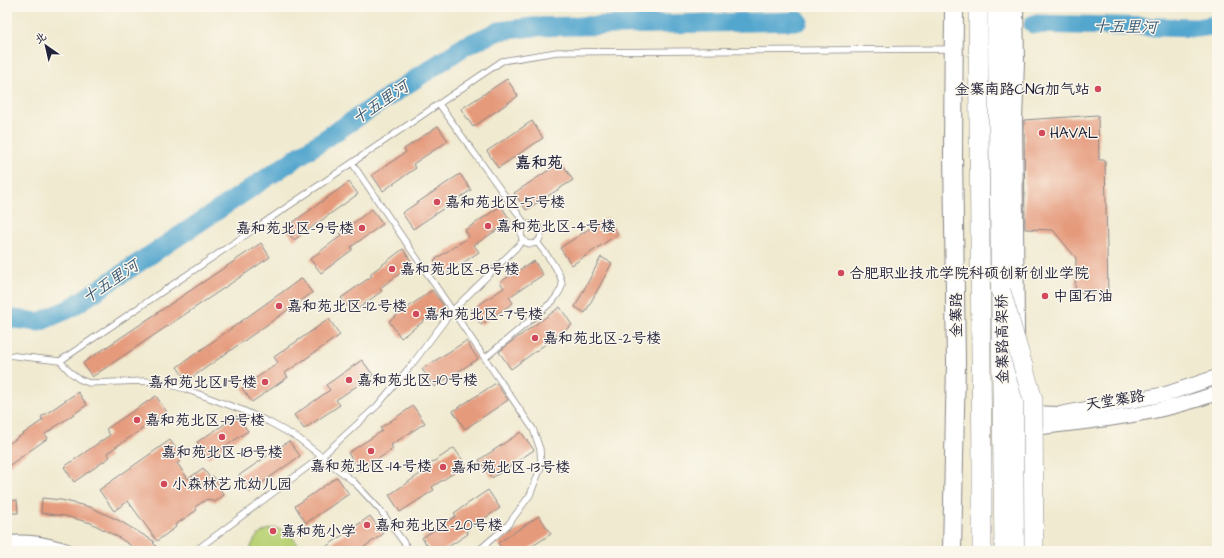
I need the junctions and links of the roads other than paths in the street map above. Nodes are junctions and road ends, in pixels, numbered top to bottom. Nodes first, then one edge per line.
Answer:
1 (954, 7) edge
2 (978, 7) edge
3 (997, 7) edge
4 (1014, 7) edge
5 (954, 49) junction
6 (440, 104) junction
7 (352, 163) junction
8 (526, 225) junction
9 (524, 240) junction
10 (537, 242) junction
11 (1001, 290) junction
12 (452, 311) junction
13 (7, 355) edge
14 (485, 358) junction
15 (60, 361) junction
16 (1217, 377) edge
17 (1217, 393) edge
18 (1016, 421) junction
19 (321, 457) junction
20 (7, 543) edge
21 (67, 551) edge
22 (195, 551) edge
23 (410, 551) edge
24 (478, 551) edge
25 (952, 551) edge
26 (982, 551) edge
27 (1004, 551) edge
28 (1018, 551) edge
29 (1034, 551) edge

1 - 5 main road, 金寨路
2 - 26 highway, 金寨路高架桥
3 - 11 highway, 金寨路高架桥
4 - 18 main road
5 - 6 lane
5 - 25 main road, 金寨路
6 - 7 lane
6 - 8 lane
7 - 12 lane
7 - 15 lane
8 - 9 lane
8 - 10 lane
9 - 10 lane
9 - 12 lane
10 - 14 lane
11 - 27 highway, 金寨路高架桥, bridge
11 - 29 highway, bridge
12 - 14 lane
12 - 19 lane
13 - 15 lane
14 - 24 lane
15 - 19 lane
16 - 18 street
17 - 18 street, 天堂寨路
18 - 28 main road
19 - 22 lane
19 - 23 lane
20 - 21 street

